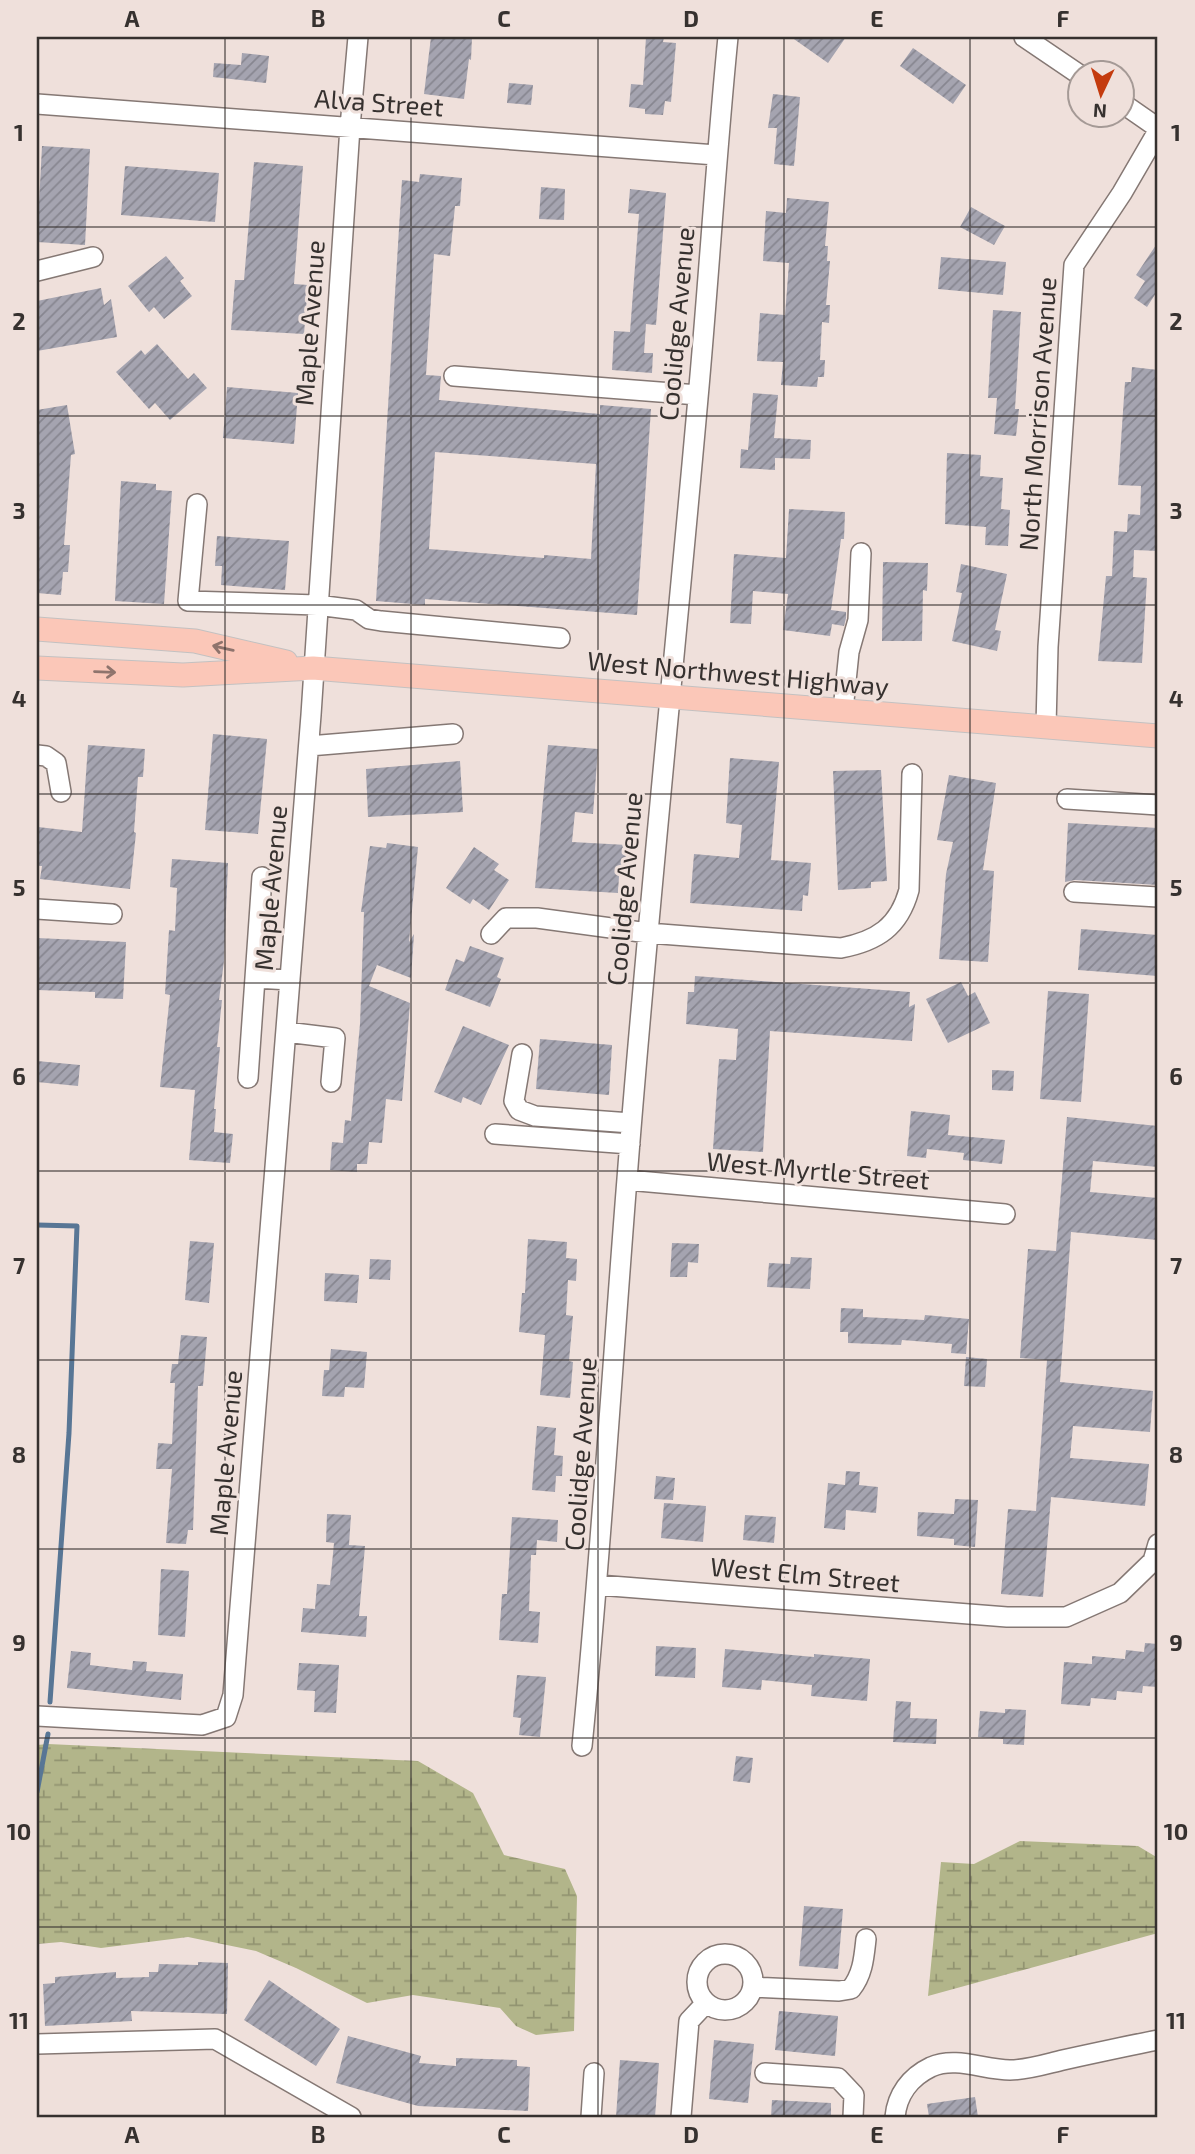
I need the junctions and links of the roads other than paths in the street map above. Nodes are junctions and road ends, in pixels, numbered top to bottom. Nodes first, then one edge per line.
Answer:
1 (358, 37) edge
2 (728, 37) edge
3 (1024, 37) edge
4 (1066, 66) edge
5 (37, 104) edge
6 (1136, 113) edge
7 (350, 127) junction
8 (1158, 129) edge
9 (716, 155) junction
10 (93, 257) dead end
11 (37, 271) edge
12 (454, 376) dead end
13 (698, 395) junction
14 (197, 504) dead end
15 (861, 554) dead end
16 (317, 605) junction
17 (37, 629) edge
18 (560, 638) dead end
19 (37, 668) edge
20 (313, 668) junction
21 (669, 696) junction
22 (843, 710) junction
23 (1046, 726) junction
24 (453, 734) dead end
25 (1158, 736) edge
26 (309, 746) junction
27 (37, 755) edge
28 (912, 774) dead end
29 (61, 792) dead end
30 (1067, 799) dead end
31 (1158, 805) edge
32 (262, 877) dead end
33 (1074, 892) dead end
34 (1158, 897) edge
35 (37, 909) edge
36 (113, 914) dead end
37 (491, 933) dead end
38 (648, 933) junction
39 (255, 978) junction
40 (290, 980) junction
41 (286, 1032) junction
42 (522, 1054) dead end
43 (248, 1078) dead end
44 (331, 1082) dead end
45 (631, 1123) junction
46 (495, 1134) dead end
47 (630, 1144) junction
48 (627, 1180) junction
49 (1005, 1214) dead end
50 (1158, 1544) edge
51 (598, 1585) junction
52 (37, 1716) edge
53 (582, 1746) dead end
54 (866, 1939) dead end
55 (753, 1987) junction
56 (706, 2003) junction
57 (1158, 2039) edge
58 (37, 2044) edge
59 (594, 2073) dead end
60 (765, 2073) dead end
61 (351, 2117) edge
62 (591, 2117) edge
63 (681, 2117) edge
64 (853, 2117) edge
65 (895, 2117) edge

1 - 7 street, Maple Avenue
2 - 9 street, Coolidge Avenue
3 - 4 street
5 - 7 street, Alva Street
6 - 8 street
7 - 9 street, Alva Street
7 - 16 street, Maple Avenue
8 - 23 street, North Morrison Avenue
9 - 13 street, Coolidge Avenue
10 - 11 street
12 - 13 street
13 - 21 street, Coolidge Avenue
14 - 16 street
15 - 22 street
16 - 18 street
16 - 20 street, Maple Avenue
20 -> 17 main road, West Northwest Highway
19 -> 20 main road, West Northwest Highway
20 - 21 main road, West Northwest Highway
20 - 26 street, Maple Avenue
21 - 22 main road, West Northwest Highway
21 - 38 street, Coolidge Avenue
22 - 23 main road, West Northwest Highway
23 - 25 main road, West Northwest Highway
24 - 26 street
26 - 40 street, Maple Avenue
27 - 29 street
28 - 38 street
30 - 31 street
32 - 39 street
33 - 34 street
35 - 36 street
37 - 38 street
38 - 45 street, Coolidge Avenue
39 - 40 street
39 - 43 street
40 - 41 street, Maple Avenue
41 - 44 street
41 - 52 street, Maple Avenue
42 - 45 street
45 - 47 street, Coolidge Avenue
46 - 47 street
47 - 48 street, Coolidge Avenue
48 - 49 street, West Myrtle Street
48 - 51 street, Coolidge Avenue
50 - 51 street, West Elm Street
51 - 53 street, Coolidge Avenue
54 - 55 street
55 - 56 street
55 - 56 street
56 - 63 street
57 - 65 street
58 - 61 street
59 - 62 street
60 - 64 street

